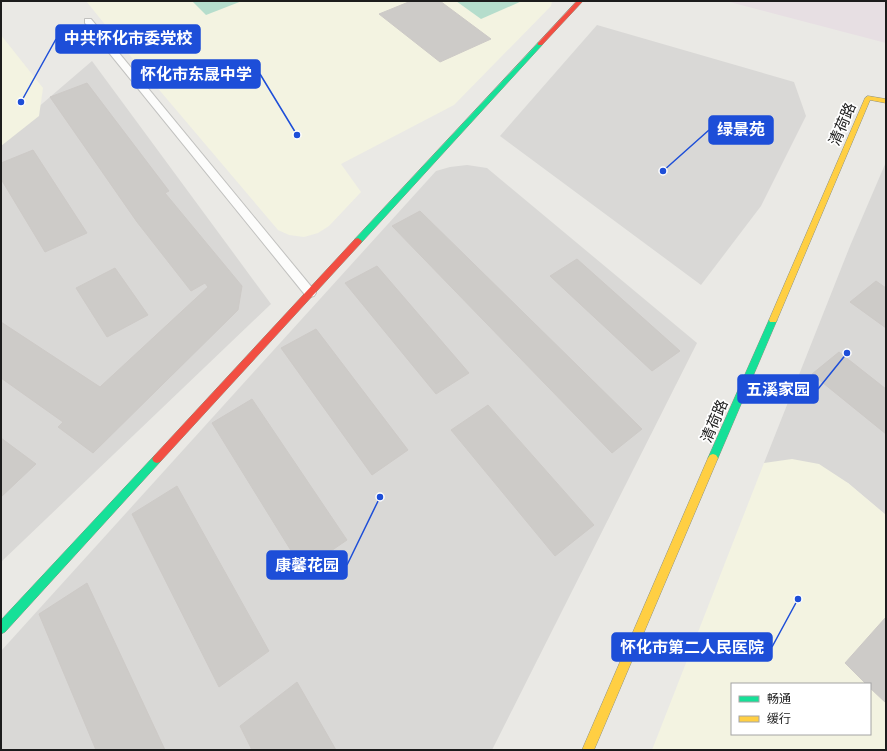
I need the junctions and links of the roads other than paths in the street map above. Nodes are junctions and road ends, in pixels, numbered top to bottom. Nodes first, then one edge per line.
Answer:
1 (580, 1) edge
2 (88, 21) dead end
3 (886, 101) edge
4 (310, 293) junction
5 (1, 628) edge
6 (588, 750) edge

1 - 4 street
2 - 4 lane
3 - 6 street, 清荷路
4 - 5 street

